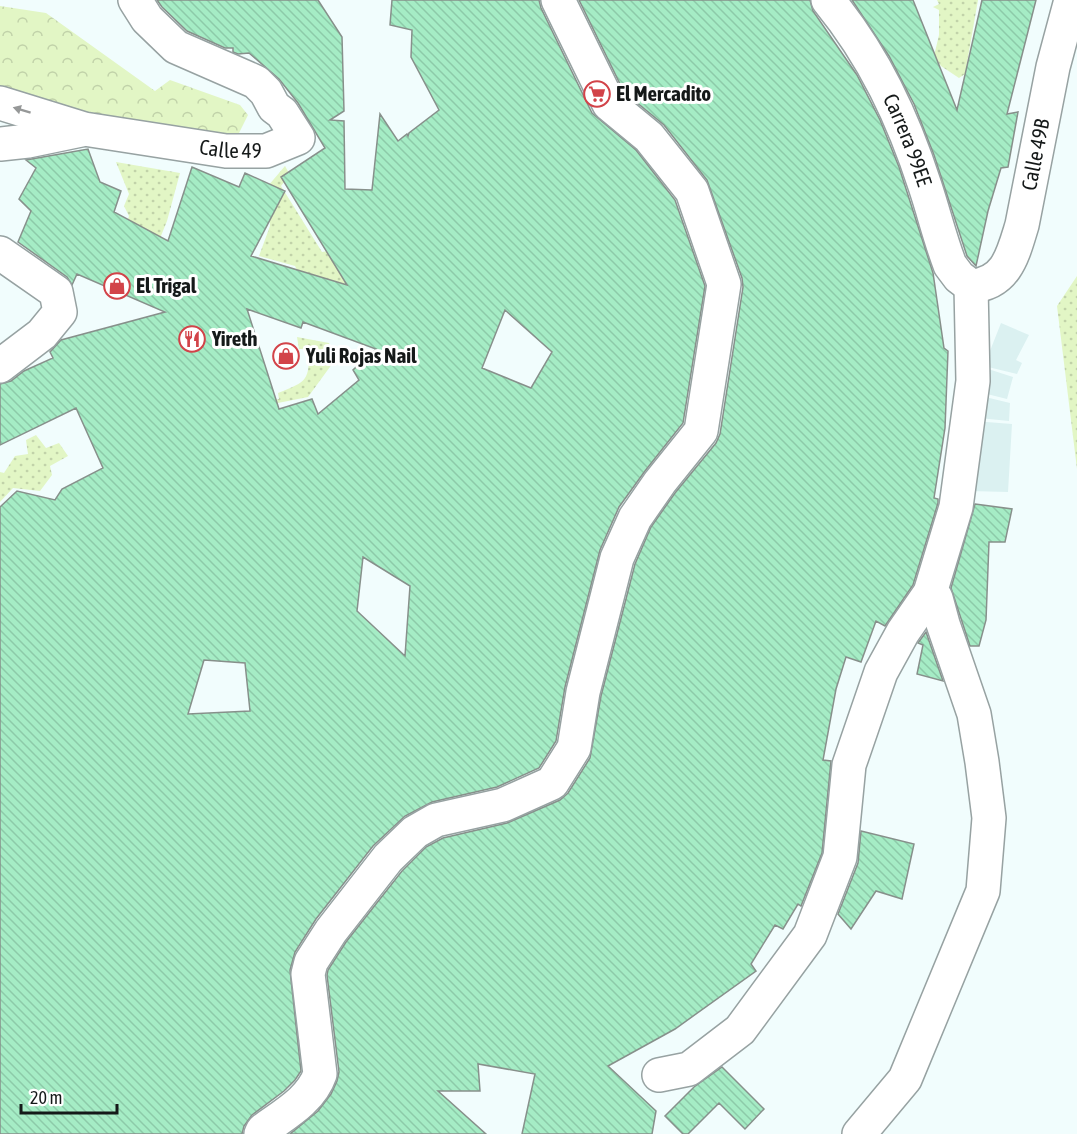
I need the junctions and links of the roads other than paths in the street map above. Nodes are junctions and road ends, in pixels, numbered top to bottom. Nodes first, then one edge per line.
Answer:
1 (135, 0) edge
2 (558, 0) edge
3 (828, 0) edge
4 (1071, 0) edge
5 (0, 103) edge
6 (84, 129) junction
7 (0, 144) edge
8 (0, 254) edge
9 (971, 286) junction
10 (0, 366) edge
11 (930, 593) junction
12 (659, 1075) dead end
13 (261, 1134) edge
14 (859, 1134) edge

1 - 6 street, Calle 49
2 - 13 street
3 - 9 street, Carrera 99EE
4 - 9 street, Calle 49B
6 -> 5 street, Calle 49
6 - 7 street, Calle 49
8 - 10 street
9 - 11 street
11 - 12 street
11 - 14 street

